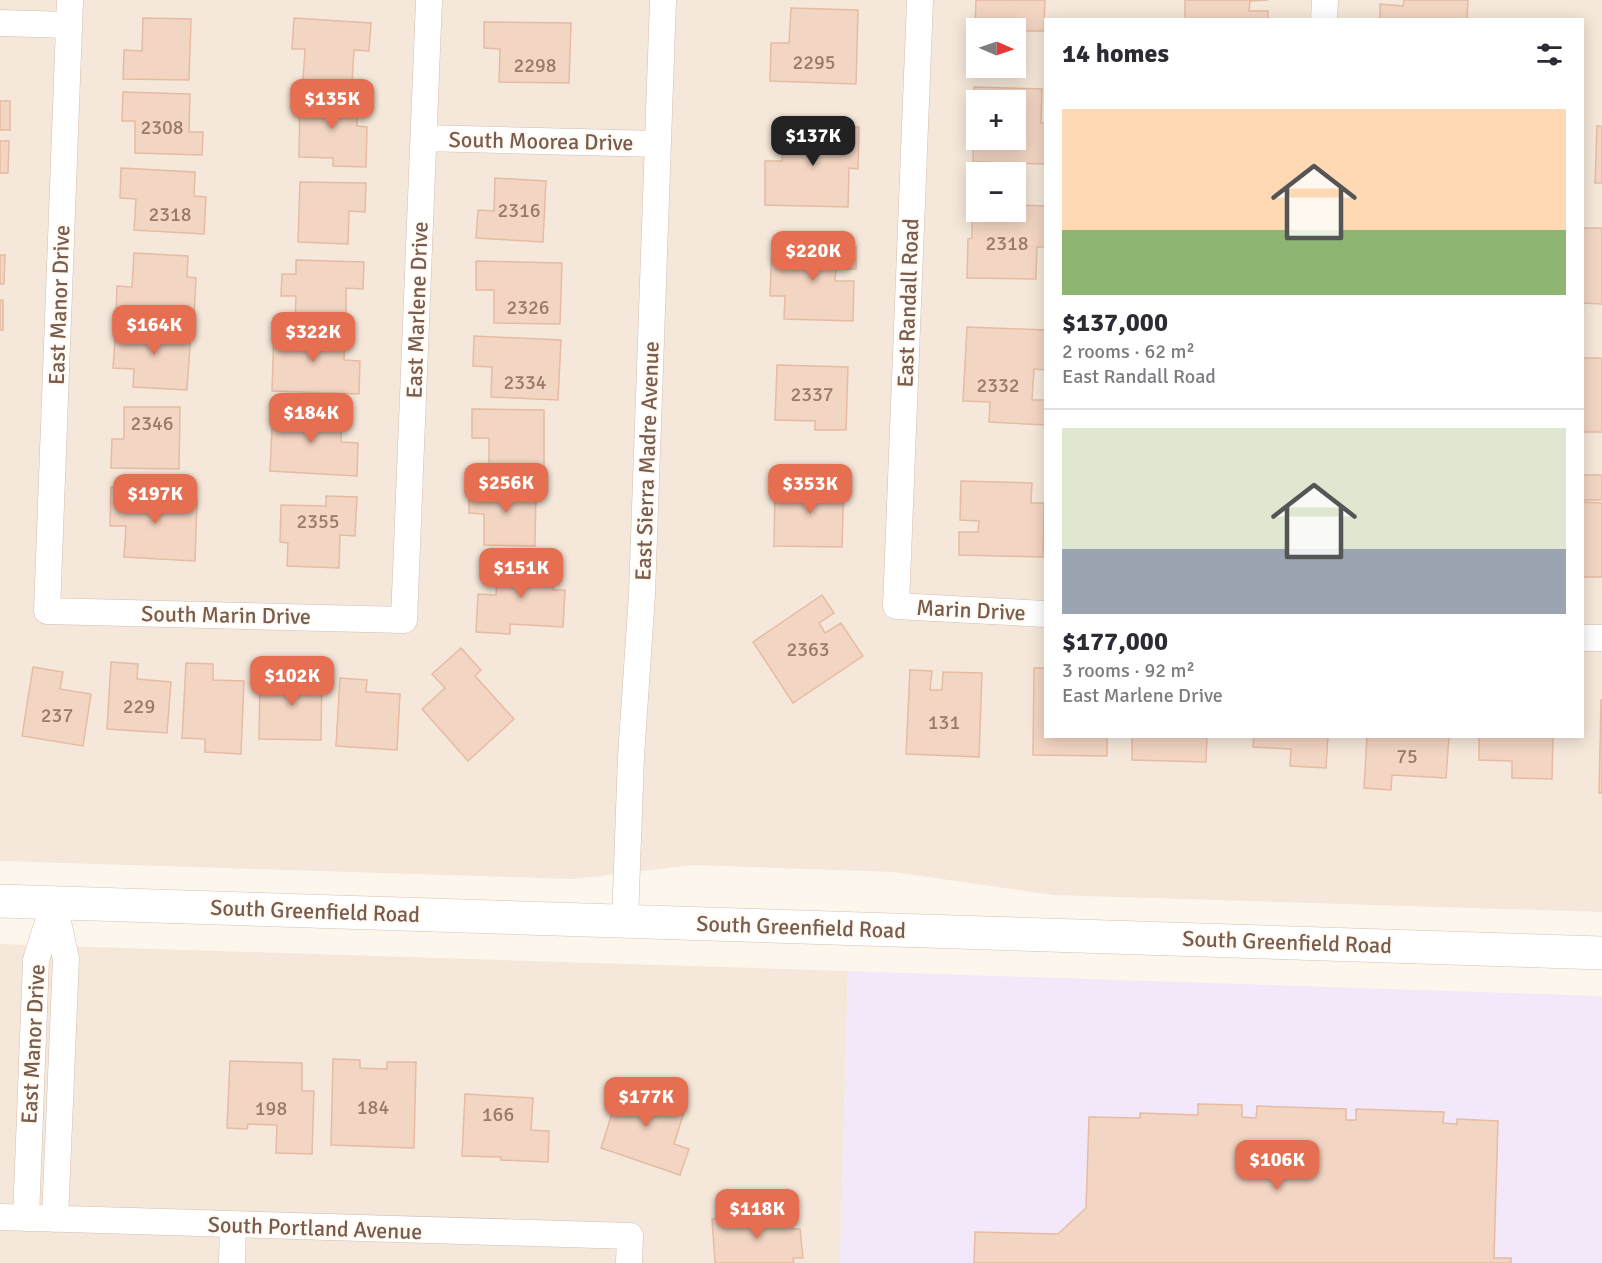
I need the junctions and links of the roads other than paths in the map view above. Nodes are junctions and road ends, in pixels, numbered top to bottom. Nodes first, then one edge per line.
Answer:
1 (70, 0) edge
2 (429, 0) edge
3 (663, 0) edge
4 (920, 0) edge
5 (1325, 0) edge
6 (1324, 18) edge
7 (0, 23) edge
8 (69, 25) junction
9 (424, 138) junction
10 (658, 144) junction
11 (896, 606) joint
12 (47, 611) joint
13 (1044, 614) edge
14 (404, 620) joint
15 (1584, 638) edge
16 (1602, 638) edge
17 (0, 901) edge
18 (54, 903) junction
19 (625, 921) junction
20 (1602, 953) edge
21 (30, 1117) junction
22 (58, 1118) junction
23 (0, 1218) edge
24 (26, 1218) junction
25 (55, 1219) junction
26 (233, 1226) junction
27 (232, 1263) edge
28 (629, 1263) edge

1 - 8 street, East Manor Drive
2 - 9 street, East Marlene Drive
3 - 10 street, East Sierra Madre Avenue
4 - 11 street, East Randall Road
5 - 6 street
7 - 8 street
8 - 12 street, East Manor Drive
9 - 10 street, South Moorea Drive
9 - 14 street, East Marlene Drive
10 - 19 street, East Sierra Madre Avenue
11 - 13 street, Marin Drive
12 - 14 street, South Marin Drive
15 - 16 street
17 - 18 main road, South Greenfield Road
18 - 19 main road, South Greenfield Road
18 - 21 street, East Manor Drive
18 - 22 street, East Manor Drive
19 - 20 main road, South Greenfield Road
21 - 22 street
21 - 24 street, East Manor Drive
22 - 25 street, East Manor Drive
23 - 24 street, South Portland Avenue
24 - 25 street, South Portland Avenue
25 - 26 street, South Portland Avenue
26 - 27 street
26 - 28 street, South Portland Avenue

